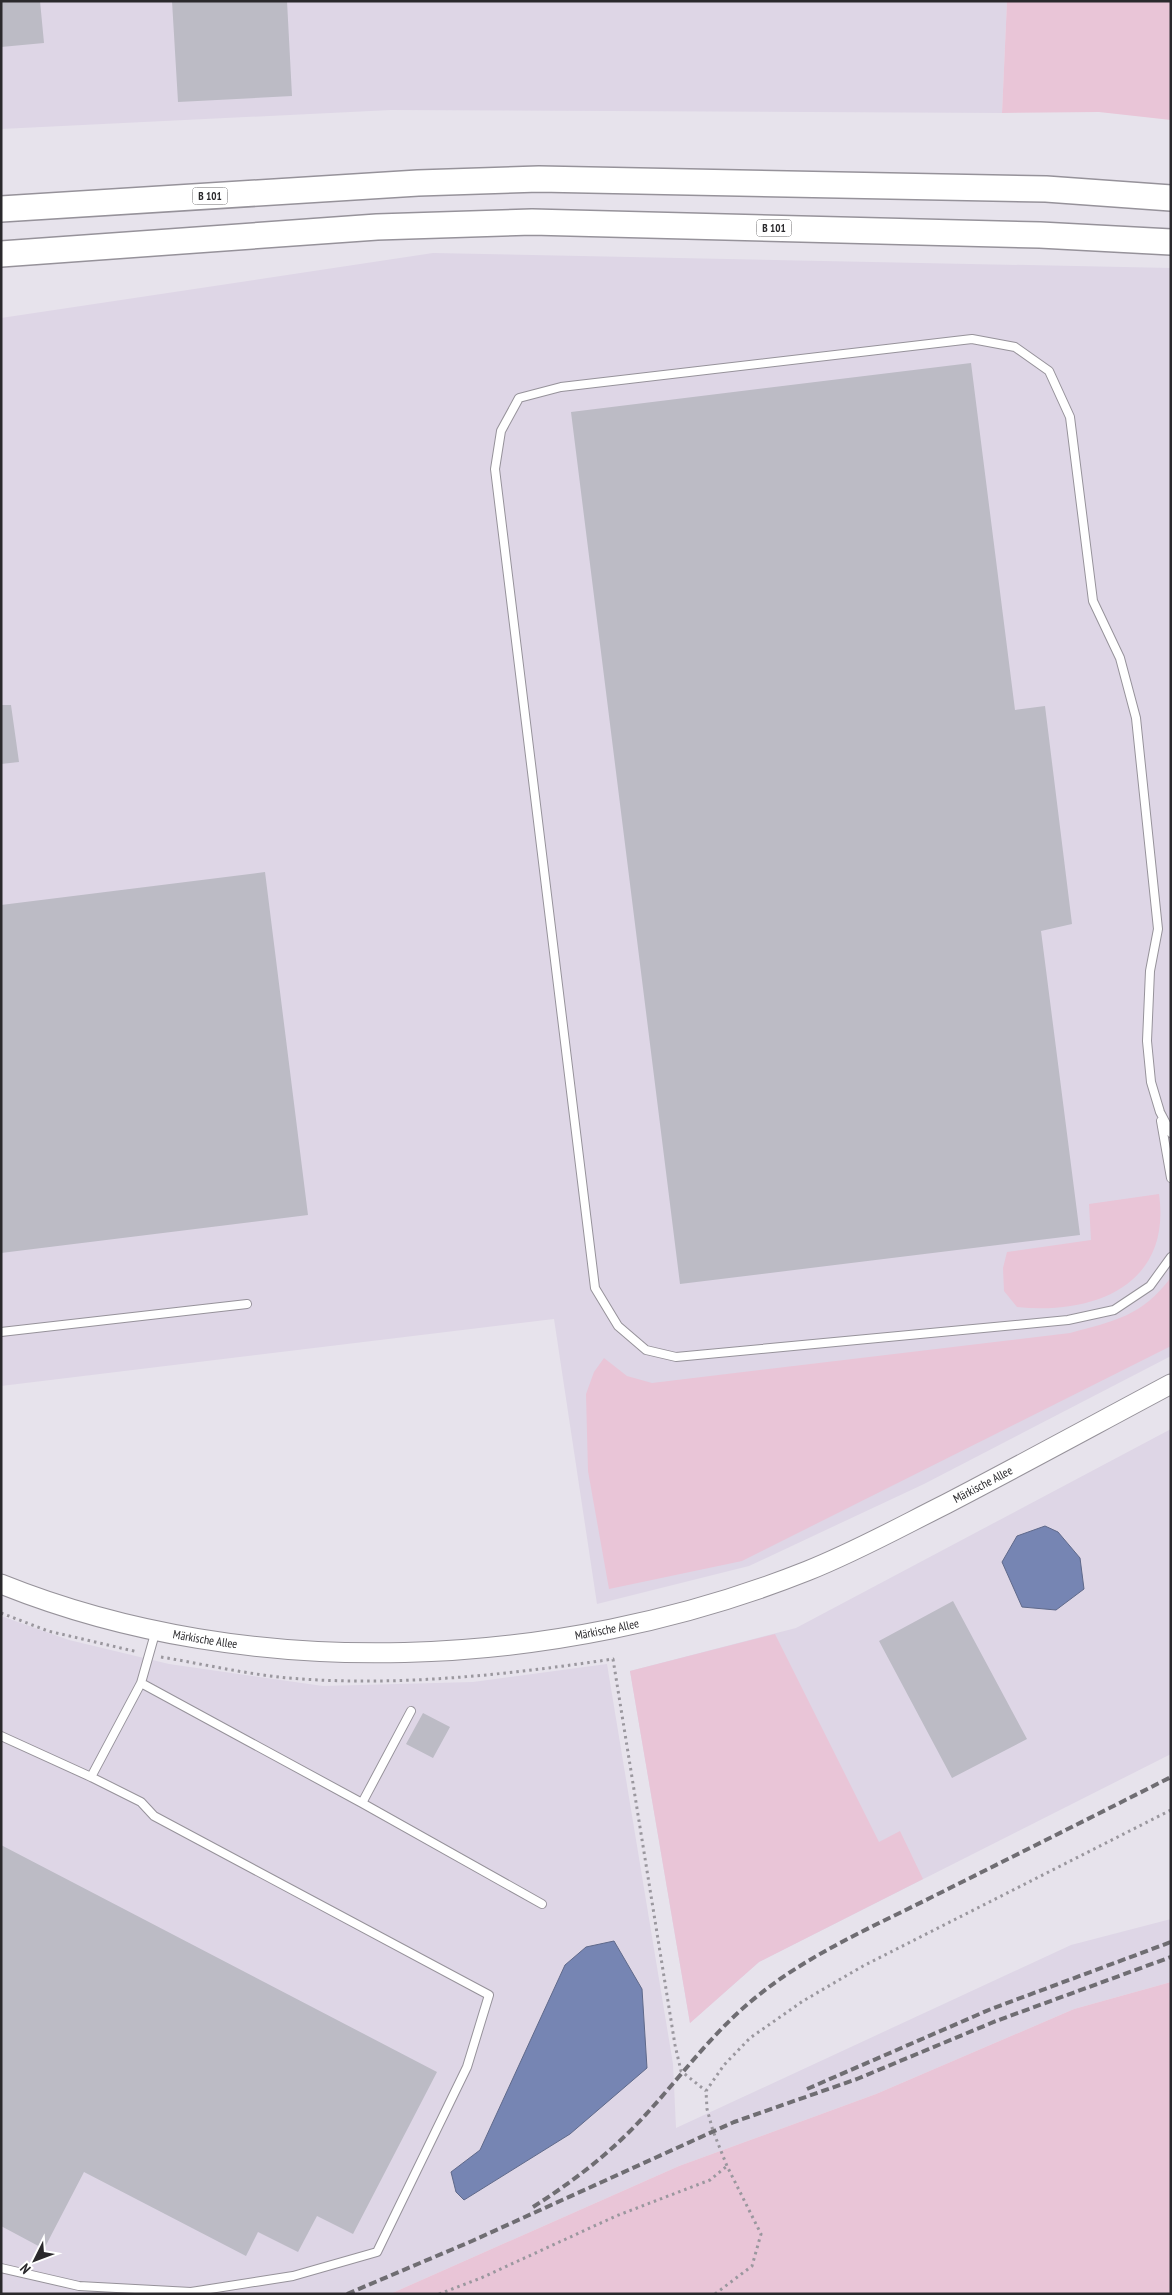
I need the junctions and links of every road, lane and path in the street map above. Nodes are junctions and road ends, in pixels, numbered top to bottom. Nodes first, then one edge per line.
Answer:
1 (1171, 198) edge
2 (1, 209) edge
3 (1171, 242) edge
4 (1, 254) edge
5 (1160, 1112) junction
6 (1171, 1133) edge
7 (1171, 1178) edge
8 (1171, 1257) edge
9 (247, 1304) dead end
10 (1, 1332) edge
11 (1171, 1384) edge
12 (1, 1584) edge
13 (156, 1629) junction
14 (613, 1659) dead end
15 (141, 1684) junction
16 (411, 1711) dead end
17 (1, 1736) edge
18 (91, 1777) junction
19 (362, 1803) junction
20 (1171, 1810) edge
21 (542, 1904) dead end
22 (706, 2091) junction
23 (727, 2166) junction
24 (1, 2268) edge
25 (439, 2294) edge
26 (715, 2294) edge

1 - 2 highway, B 101
3 - 4 highway, B 101
5 - 6 lane
5 - 7 lane
5 - 8 lane
9 - 10 lane
11 - 13 street, Märkische Allee
12 - 13 street, Märkische Allee
13 - 15 lane
14 - 22 path
15 - 18 lane
15 - 19 lane
16 - 19 lane
17 - 18 lane
18 - 24 lane
19 - 21 lane
20 - 22 path
22 - 23 path
23 - 25 path
23 - 26 path

